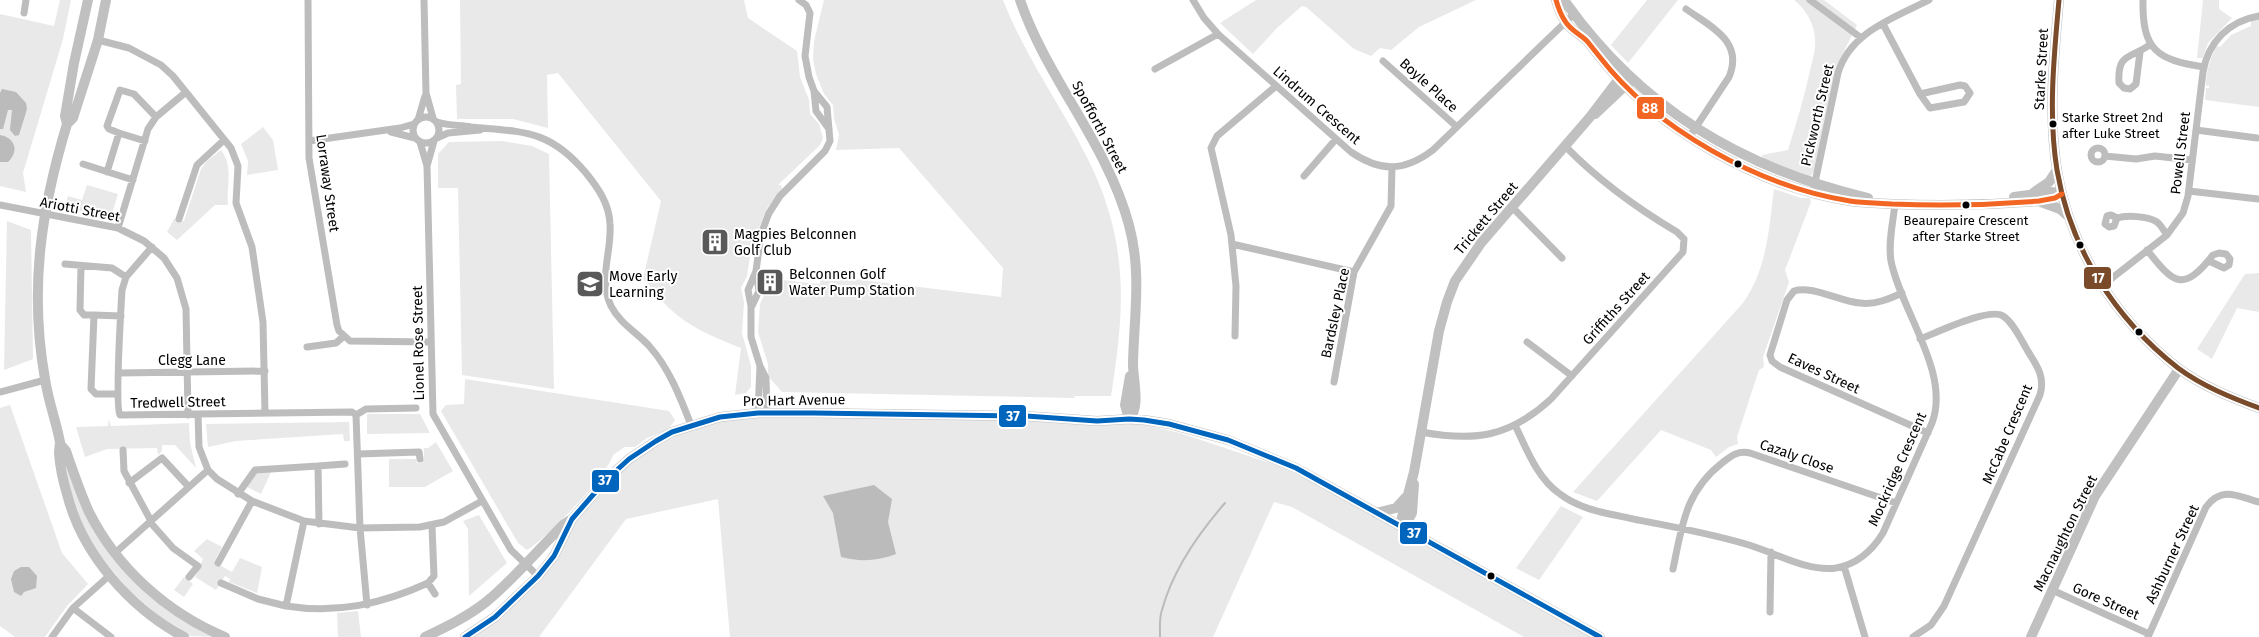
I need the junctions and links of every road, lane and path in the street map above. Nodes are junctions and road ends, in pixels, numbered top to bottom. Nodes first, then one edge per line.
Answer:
1 (26, 0) edge
2 (88, 0) edge
3 (106, 0) edge
4 (308, 0) edge
5 (424, 0) edge
6 (799, 0) edge
7 (1020, 0) edge
8 (1193, 0) edge
9 (1556, 0) edge
10 (1564, 0) edge
11 (1810, 0) edge
12 (1928, 0) edge
13 (2059, 0) edge
14 (2143, 0) edge
15 (1686, 9) dead end
16 (24, 13) dead end
17 (1574, 14) junction
18 (2259, 16) edge
19 (1566, 23) junction
20 (1883, 24) junction
21 (1218, 34) junction
22 (1860, 37) junction
23 (98, 40) junction
24 (2151, 44) junction
25 (2140, 52) junction
26 (1384, 61) dead end
27 (2204, 67) junction
28 (1155, 69) dead end
29 (1625, 79) junction
30 (1276, 86) junction
31 (814, 91) junction
32 (186, 92) junction
33 (426, 93) junction
34 (1920, 94) junction
35 (156, 117) junction
36 (435, 120) junction
37 (416, 122) junction
38 (67, 124) junction
39 (1457, 127) junction
40 (483, 129) junction
41 (386, 130) junction
42 (830, 130) junction
43 (2196, 130) junction
44 (119, 133) junction
45 (1692, 133) junction
46 (2258, 138) edge
47 (1336, 139) junction
48 (224, 140) junction
49 (418, 140) junction
50 (436, 140) junction
51 (145, 141) junction
52 (309, 141) junction
53 (1565, 146) junction
54 (2105, 156) dead end
55 (2192, 160) junction
56 (83, 164) dead end
57 (427, 166) junction
58 (1392, 167) junction
59 (2057, 170) junction
60 (107, 172) junction
61 (1304, 176) dead end
62 (133, 180) junction
63 (1814, 188) junction
64 (2189, 191) junction
65 (2062, 194) junction
66 (2030, 195) junction
67 (2259, 200) edge
68 (2039, 201) junction
69 (1996, 203) junction
70 (1895, 204) junction
71 (0, 206) edge
72 (1512, 208) junction
73 (44, 215) junction
74 (2068, 216) junction
75 (2116, 218) dead end
76 (179, 219) dead end
77 (118, 228) junction
78 (2167, 235) junction
79 (1232, 244) junction
80 (152, 247) junction
81 (2147, 250) junction
82 (1562, 258) dead end
83 (2209, 260) dead end
84 (65, 264) dead end
85 (81, 266) junction
86 (1354, 272) junction
87 (126, 277) junction
88 (2102, 286) junction
89 (1902, 293) junction
90 (94, 315) junction
91 (121, 316) junction
92 (344, 336) junction
93 (1234, 336) dead end
94 (1920, 339) junction
95 (430, 342) junction
96 (1528, 342) dead end
97 (307, 348) dead end
98 (2179, 369) junction
99 (265, 371) junction
100 (188, 372) junction
101 (119, 373) junction
102 (1572, 376) junction
103 (45, 380) junction
104 (1334, 382) dead end
105 (0, 392) edge
106 (118, 394) junction
107 (416, 408) dead end
108 (2259, 408) edge
109 (265, 413) junction
110 (763, 413) junction
111 (198, 414) junction
112 (188, 415) junction
113 (356, 415) junction
114 (1129, 419) junction
115 (691, 425) junction
116 (1515, 426) junction
117 (1421, 432) junction
118 (1928, 433) junction
119 (60, 444) junction
120 (123, 450) dead end
121 (358, 454) junction
122 (420, 459) dead end
123 (344, 464) dead end
124 (318, 466) junction
125 (208, 470) junction
126 (129, 483) junction
127 (189, 487) junction
128 (238, 494) junction
129 (1410, 496) junction
130 (252, 501) junction
131 (482, 501) junction
132 (2259, 502) edge
133 (1896, 503) junction
134 (1376, 513) junction
135 (572, 520) junction
136 (304, 521) junction
137 (151, 522) junction
138 (319, 524) junction
139 (432, 526) junction
140 (360, 528) junction
141 (1404, 528) junction
142 (1681, 529) junction
143 (1423, 539) junction
144 (1771, 552) junction
145 (115, 553) junction
146 (218, 563) dead end
147 (526, 564) junction
148 (1844, 566) junction
149 (1673, 569) dead end
150 (110, 575) junction
151 (538, 576) junction
152 (190, 579) dead end
153 (221, 583) dead end
154 (428, 583) junction
155 (2052, 590) junction
156 (435, 594) dead end
157 (366, 605) junction
158 (286, 606) junction
159 (72, 608) junction
160 (1770, 612) dead end
161 (2148, 635) edge
162 (53, 637) edge
163 (111, 637) edge
164 (184, 637) edge
165 (224, 637) edge
166 (425, 637) edge
167 (465, 637) edge
168 (1600, 637) edge
169 (1865, 637) edge
170 (1913, 637) edge
171 (2031, 637) edge

1 - 16 street
2 - 38 street
3 - 23 street
4 - 52 street, Lorraway Street
5 - 33 street
6 - 31 street
7 - 114 street, Spofforth Street
8 - 21 street, Lindrum Crescent
9 - 19 street
10 - 17 street
11 - 22 street
12 - 20 street, Pickworth Street
13 - 59 street, Starke Street
14 - 24 street
15 - 45 street
17 - 19 street, Lindrum Crescent
17 - 29 street
18 - 27 street, Powell Street
19 - 29 street
19 - 39 street, Lindrum Crescent
20 - 22 street, Pickworth Street
20 - 34 street
21 - 28 street
21 - 30 street, Lindrum Crescent
22 - 63 street, Pickworth Street
23 - 32 street
23 - 38 street
24 - 25 street
24 - 27 street
25 - 25 street
26 - 39 street, Boyle Place
27 - 43 street, Powell Street
29 - 45 street
29 - 53 street, Trickett Street
30 - 47 street, Lindrum Crescent
30 - 79 street
31 - 42 street
31 - 42 street
32 - 35 street
32 - 48 street
33 - 36 street
33 - 37 street
34 - 34 street
35 - 44 street
35 - 51 street
36 - 37 street
36 - 40 street
36 - 50 street
37 - 41 street
37 - 49 street
38 - 73 street
39 - 58 street, Lindrum Crescent
40 - 50 street
40 - 115 street
41 - 49 street
41 - 52 street
42 - 110 street
43 - 46 street
43 - 55 street, Powell Street
44 - 51 street
44 - 60 street
45 - 63 street
47 - 58 street, Lindrum Crescent
47 - 61 street
48 - 76 street
48 - 99 street
49 - 50 street
49 - 57 street, Lionel Rose Street
50 - 57 street, Lionel Rose Street
51 - 62 street
52 - 92 street, Lorraway Street
53 - 72 street, Trickett Street
53 - 102 street, Griffiths Street
54 - 55 street
55 - 64 street, Powell Street
56 - 60 street
57 - 95 street, Lionel Rose Street
58 - 86 street, Bardsley Place
59 - 65 street, Starke Street
59 - 66 street
60 - 62 street
62 - 77 street
63 - 70 street
64 - 67 street
64 - 78 street, Powell Street
65 - 66 street
65 - 68 street
65 - 74 street, Starke Street
66 - 69 street
68 - 69 street
68 - 74 street
69 - 70 street
70 - 89 street, Mockridge Crescent
71 - 73 street, Ariotti Street
72 - 82 street
72 - 117 street, Trickett Street
73 - 77 street, Ariotti Street
73 - 103 street
74 - 88 street, Starke Street
75 - 78 street
77 - 80 street, Ariotti Street
78 - 81 street, Powell Street
79 - 86 street
79 - 93 street
80 - 87 street
80 - 100 street, Ariotti Street
81 - 83 street
81 - 88 street, Powell Street
84 - 85 street
85 - 87 street
85 - 90 street
86 - 104 street, Bardsley Place
87 - 91 street, Tredwell Street
88 - 98 street, Starke Street
89 - 94 street, Mockridge Crescent
89 - 118 street, Eaves Street
90 - 91 street
90 - 106 street
91 - 101 street, Tredwell Street
92 - 95 street
92 - 97 street
94 - 118 street, Mockridge Crescent
94 - 170 street, McCabe Crescent
95 - 131 street, Lionel Rose Street
96 - 102 street
98 - 108 street, Starke Street
98 - 155 street, Macnaughton Street
99 - 100 street, Clegg Lane
99 - 109 street
100 - 101 street, Clegg Lane
100 - 112 street, Ariotti Street
101 - 106 street, Tredwell Street
102 - 116 street, Griffiths Street
103 - 105 street
103 - 119 street
106 - 112 street, Tredwell Street
107 - 113 street, Tredwell Street
109 - 111 street, Tredwell Street
109 - 113 street, Tredwell Street
110 - 114 street, Pro Hart Avenue
110 - 115 street, Pro Hart Avenue
111 - 112 street, Tredwell Street
111 - 125 street
113 - 121 street
114 - 134 street, Pro Hart Avenue
115 - 135 street, Pro Hart Avenue
116 - 117 street, Griffiths Street
116 - 142 street, Mockridge Crescent
117 - 129 street, Trickett Street
118 - 133 street, Mockridge Crescent
119 - 145 street
119 - 150 street
120 - 126 street
121 - 122 street
121 - 140 street
123 - 124 street
124 - 128 street
124 - 138 street
125 - 127 street
125 - 128 street
126 - 127 street
126 - 137 street
127 - 137 street
128 - 130 street
129 - 134 street
129 - 141 street, Trickett Street
129 - 143 street
130 - 136 street
130 - 146 street
131 - 139 street
131 - 147 street, Lionel Rose Street
132 - 161 street, Ashburner Street
133 - 142 street, Cazaly Close
133 - 148 street, Mockridge Crescent
134 - 141 street, Pro Hart Avenue
135 - 147 street, Pro Hart Avenue
135 - 151 street, Pro Hart Avenue
136 - 138 street
136 - 158 street
137 - 145 street
137 - 152 street
138 - 140 street
139 - 140 street
139 - 154 street
140 - 157 street
141 - 143 street, Pro Hart Avenue
142 - 144 street, Mockridge Crescent
142 - 149 street, Cazaly Close
143 - 168 street, Pro Hart Avenue
144 - 148 street, Mockridge Crescent
144 - 160 street
145 - 165 street
147 - 151 street, Lionel Rose Street
147 - 166 street, Pro Hart Avenue
148 - 169 street
150 - 159 street
150 - 164 street
151 - 167 street, Pro Hart Avenue
153 - 158 street
154 - 156 street
154 - 157 street
155 - 161 street, Gore Street
155 - 171 street, Macnaughton Street
157 - 158 street
159 - 162 street
159 - 163 street

